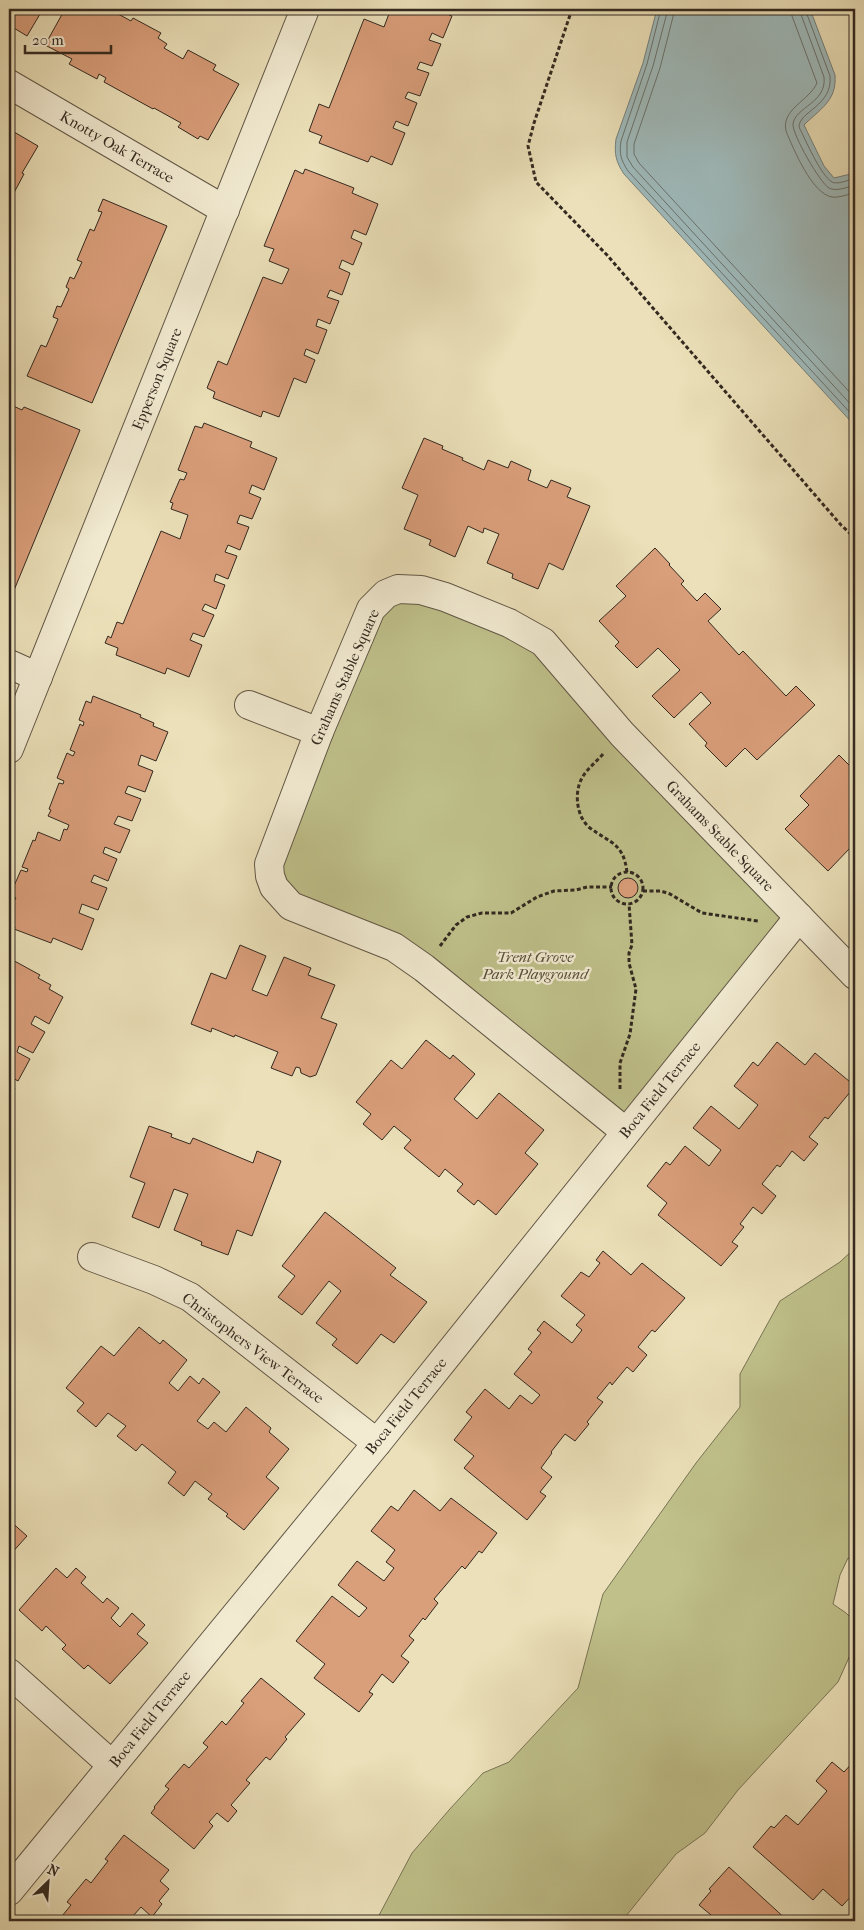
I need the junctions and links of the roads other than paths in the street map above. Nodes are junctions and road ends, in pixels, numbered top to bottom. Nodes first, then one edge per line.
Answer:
1 (304, 9) edge
2 (9, 84) edge
3 (225, 210) junction
4 (9, 664) edge
5 (38, 677) junction
6 (250, 706) dead end
7 (319, 732) junction
8 (9, 749) edge
9 (799, 917) junction
10 (855, 975) edge
11 (626, 1132) junction
12 (92, 1257) dead end
13 (377, 1444) junction
14 (9, 1673) edge
15 (112, 1765) junction
16 (9, 1891) edge

1 - 3 street, Epperson Square
2 - 3 street, Knotty Oak Terrace
3 - 5 street, Epperson Square
4 - 5 street
5 - 8 street, Epperson Square
6 - 7 street
7 - 9 street, Grahams Stable Square
7 - 11 street, Grahams Stable Square
9 - 10 street, Grahams Stable Square
9 - 11 street, Boca Field Terrace
11 - 13 street, Boca Field Terrace
12 - 13 street, Christophers View Terrace
13 - 15 street, Boca Field Terrace
14 - 15 street
15 - 16 street, Boca Field Terrace

